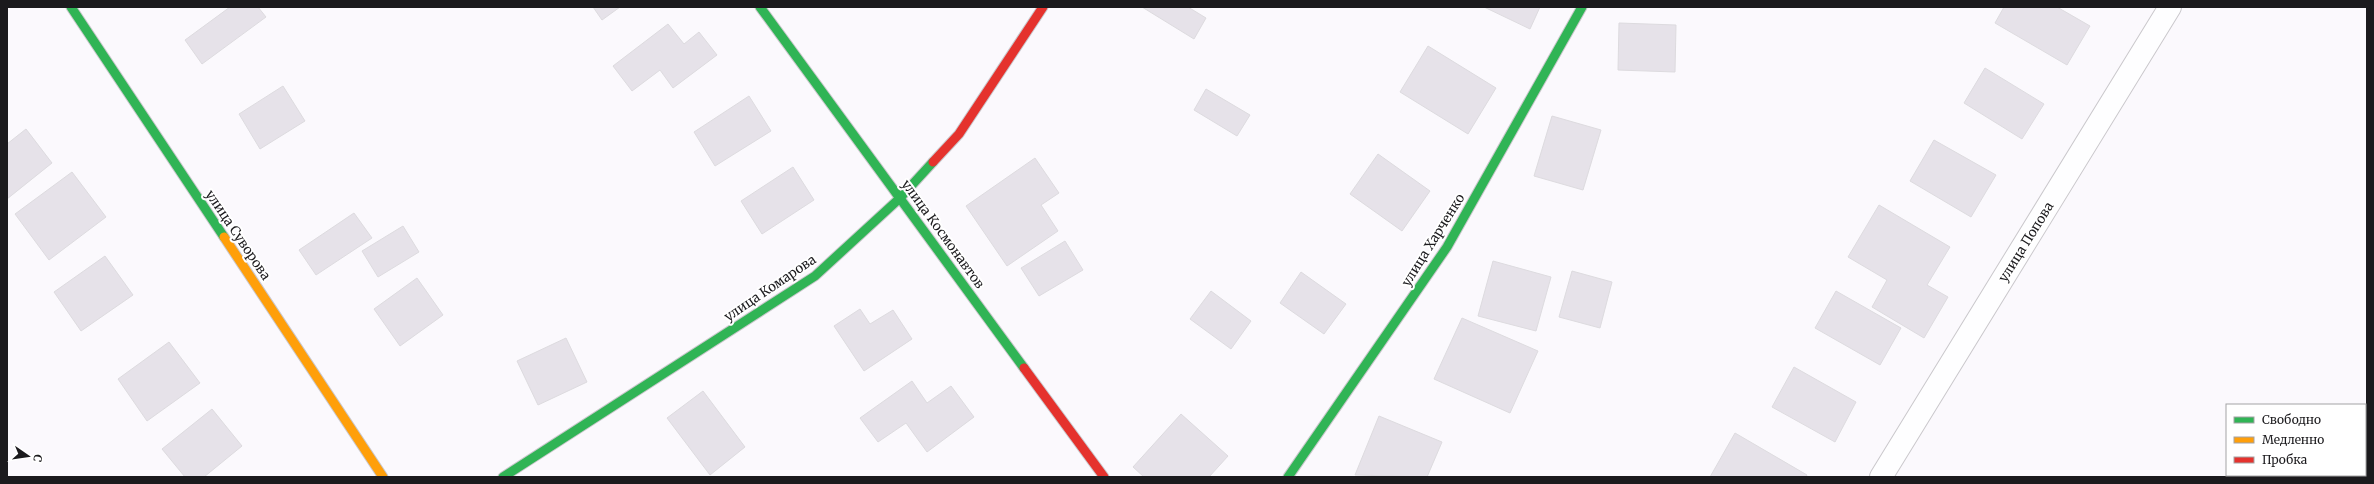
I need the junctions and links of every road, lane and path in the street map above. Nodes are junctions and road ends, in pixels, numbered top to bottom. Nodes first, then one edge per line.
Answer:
1 (71, 7) edge
2 (760, 7) edge
3 (1043, 7) edge
4 (1582, 7) edge
5 (2170, 7) edge
6 (900, 198) junction
7 (383, 477) edge
8 (504, 477) edge
9 (1104, 477) edge
10 (1288, 477) edge
11 (1882, 477) edge

1 - 7 street, улица Суворова
2 - 6 street, улица Космонавтов
3 - 6 street, улица Комарова
4 - 10 street, улица Харченко
5 - 11 street, улица Попова
6 - 8 street, улица Комарова
6 - 9 street, улица Космонавтов

